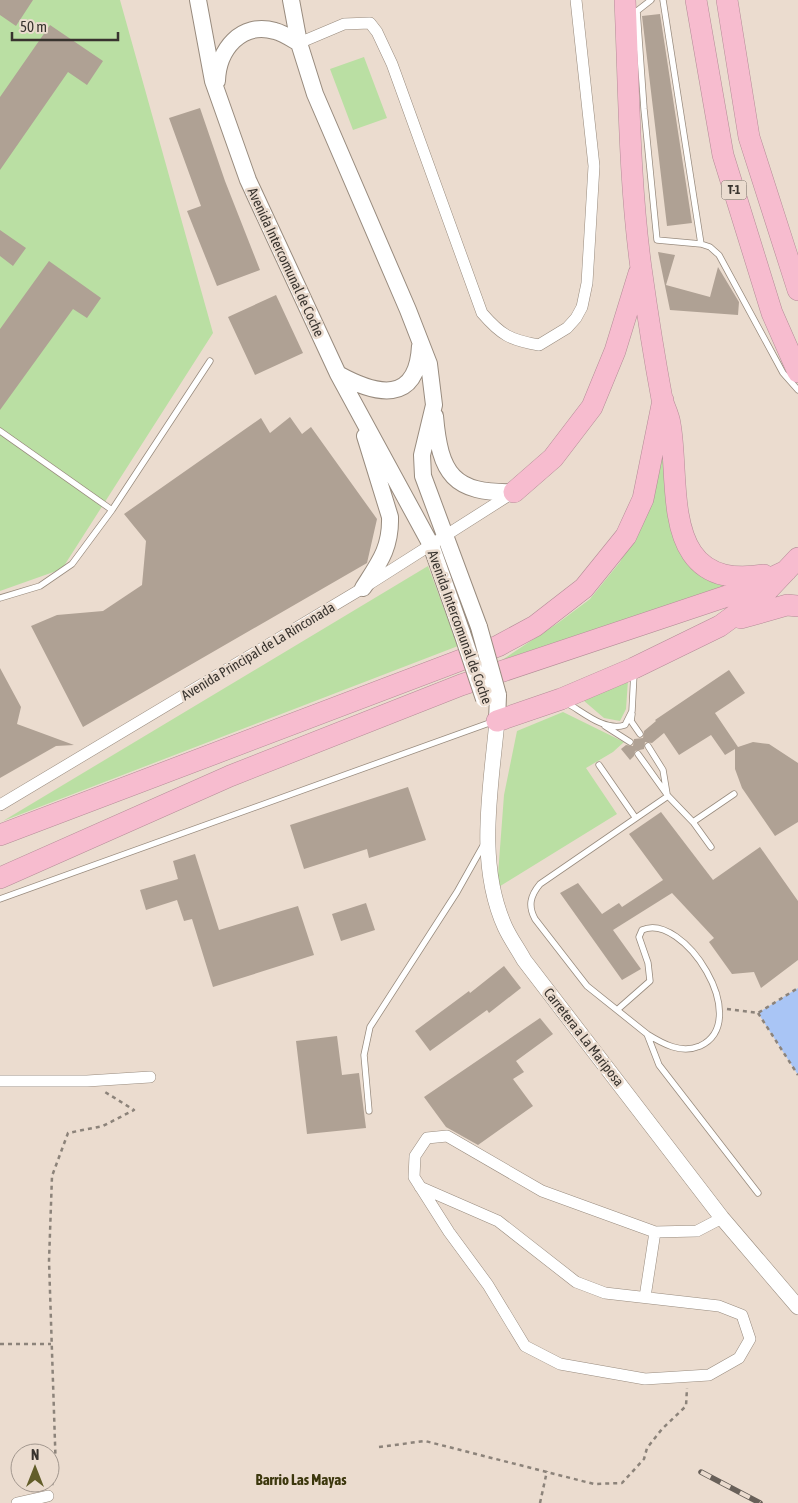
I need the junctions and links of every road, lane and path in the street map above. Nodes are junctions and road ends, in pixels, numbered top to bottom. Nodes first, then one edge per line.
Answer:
1 (198, 0) edge
2 (292, 0) edge
3 (576, 0) edge
4 (625, 0) edge
5 (651, 0) edge
6 (663, 0) edge
7 (696, 0) edge
8 (727, 0) edge
9 (299, 43) junction
10 (217, 93) junction
11 (701, 244) junction
12 (641, 268) junction
13 (798, 290) edge
14 (420, 340) junction
15 (210, 360) dead end
16 (798, 372) edge
17 (338, 374) junction
18 (798, 390) edge
19 (663, 400) junction
20 (434, 405) junction
21 (361, 416) junction
22 (0, 432) edge
23 (514, 492) junction
24 (112, 510) junction
25 (438, 541) junction
26 (792, 564) edge
27 (363, 588) junction
28 (0, 598) edge
29 (798, 606) edge
30 (720, 626) junction
31 (634, 668) junction
32 (491, 697) junction
33 (561, 699) junction
34 (632, 711) junction
35 (497, 721) junction
36 (602, 724) junction
37 (640, 734) dead end
38 (630, 742) dead end
39 (648, 746) dead end
40 (638, 754) dead end
41 (599, 765) dead end
42 (734, 794) dead end
43 (668, 796) junction
44 (0, 805) edge
45 (635, 817) junction
46 (693, 822) junction
47 (0, 835) edge
48 (487, 838) junction
49 (711, 846) dead end
50 (0, 878) edge
51 (0, 899) edge
52 (798, 988) edge
53 (720, 1008) junction
54 (617, 1010) junction
55 (758, 1013) junction
56 (647, 1034) junction
57 (798, 1075) edge
58 (150, 1077) dead end
59 (88, 1081) junction
60 (0, 1082) edge
61 (369, 1111) dead end
62 (420, 1187) junction
63 (758, 1193) dead end
64 (722, 1218) junction
65 (655, 1232) junction
66 (645, 1298) junction
67 (798, 1307) edge
68 (0, 1344) edge
69 (51, 1344) junction
70 (687, 1376) junction
71 (379, 1447) dead end
72 (546, 1471) junction
73 (48, 1496) joint
74 (17, 1503) edge
75 (540, 1503) edge

1 - 10 main road, Avenida Intercomunal de Coche
2 - 9 main road, Avenida Intercomunal de Coche
3 - 9 street
4 - 12 highway
5 - 11 lane
6 - 11 lane
7 - 16 highway, T-1
8 - 13 highway, T-1
9 - 10 main road
9 - 14 main road, Avenida Intercomunal de Coche
10 - 17 main road, Avenida Intercomunal de Coche
11 - 18 lane
12 - 19 highway
12 - 23 highway
14 - 17 main road
14 - 20 main road, Avenida Intercomunal de Coche
15 - 24 lane
17 - 21 main road, Avenida Intercomunal de Coche
19 - 26 highway
19 - 47 highway
20 - 23 main road
20 - 25 main road, Avenida Intercomunal de Coche
21 - 25 main road, Avenida Intercomunal de Coche
21 - 27 main road
22 - 24 lane
23 - 25 street, Avenida Principal de La Rinconada
24 - 28 lane
25 - 27 street, Avenida Principal de La Rinconada
25 - 32 main road, Avenida Intercomunal de Coche, bridge
25 - 32 main road, Avenida Intercomunal de Coche, bridge
26 - 30 highway
26 - 50 highway
27 - 44 street, Avenida Principal de La Rinconada
29 - 30 highway
30 - 31 highway
31 - 33 highway
31 - 34 lane
32 - 35 main road, Avenida Intercomunal de Coche
33 - 35 highway
33 - 36 lane
34 - 36 lane
34 - 37 lane
35 - 48 street, Carretera a La Mariposa
35 - 51 lane
36 - 38 lane
39 - 43 lane
40 - 43 lane
41 - 45 lane
42 - 46 lane
43 - 45 lane
43 - 46 lane
45 - 54 lane
46 - 49 lane
48 - 61 lane
48 - 64 street, Carretera a La Mariposa
52 - 55 path
53 - 54 lane
53 - 55 path
53 - 56 lane
54 - 56 lane
55 - 57 path
56 - 63 lane
58 - 59 street
59 - 60 street
59 - 69 path
62 - 65 street
62 - 66 street
62 - 70 street
64 - 65 street
64 - 67 street, Carretera a La Mariposa
65 - 66 street
66 - 70 street
68 - 69 path
69 - 73 path
70 - 72 path
71 - 72 path
72 - 75 path
73 - 74 street

